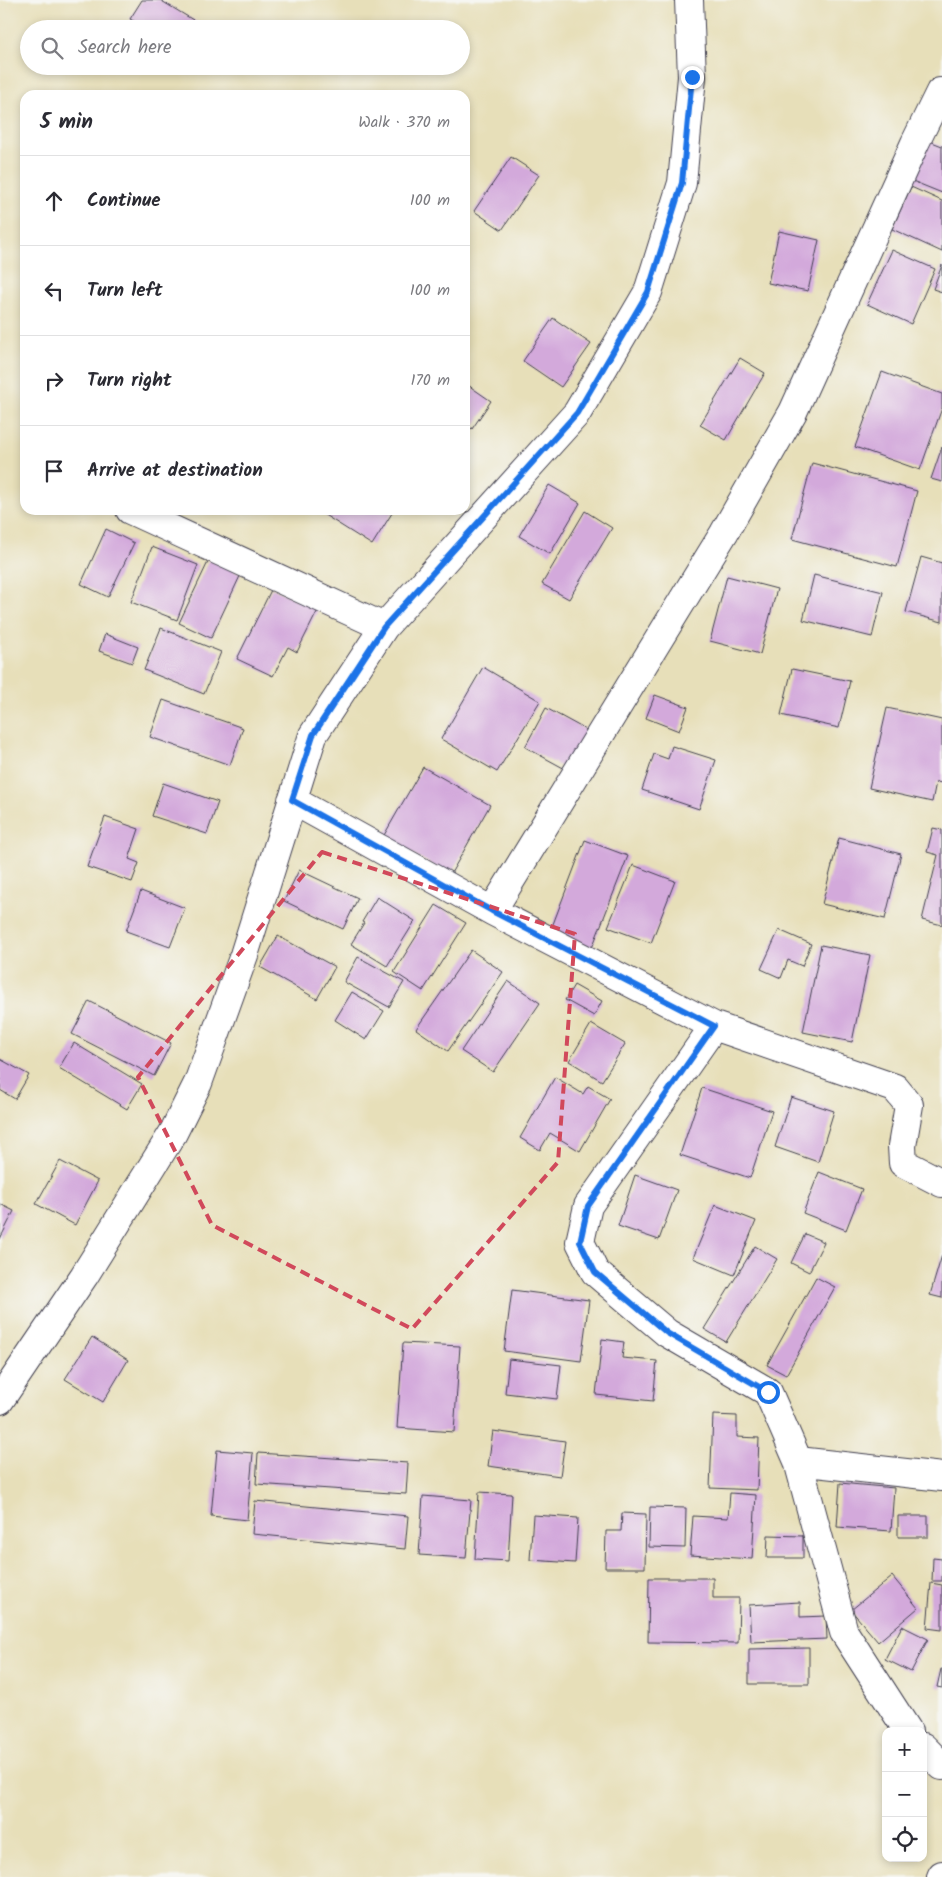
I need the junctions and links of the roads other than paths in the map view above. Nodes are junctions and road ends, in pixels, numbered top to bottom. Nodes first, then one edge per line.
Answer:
1 (689, 0) edge
2 (940, 92) dead end
3 (141, 515) edge
4 (384, 627) junction
5 (292, 800) junction
6 (492, 911) junction
7 (714, 1026) junction
8 (942, 1183) edge
9 (0, 1400) edge
10 (798, 1461) junction
11 (942, 1477) edge
12 (905, 1727) edge
13 (927, 1751) edge
14 (942, 1766) edge

1 - 4 street
2 - 6 street
3 - 4 street
4 - 5 street
5 - 6 street
5 - 9 street
6 - 7 street
7 - 8 street
7 - 10 street
10 - 11 street
10 - 12 street
13 - 14 street

